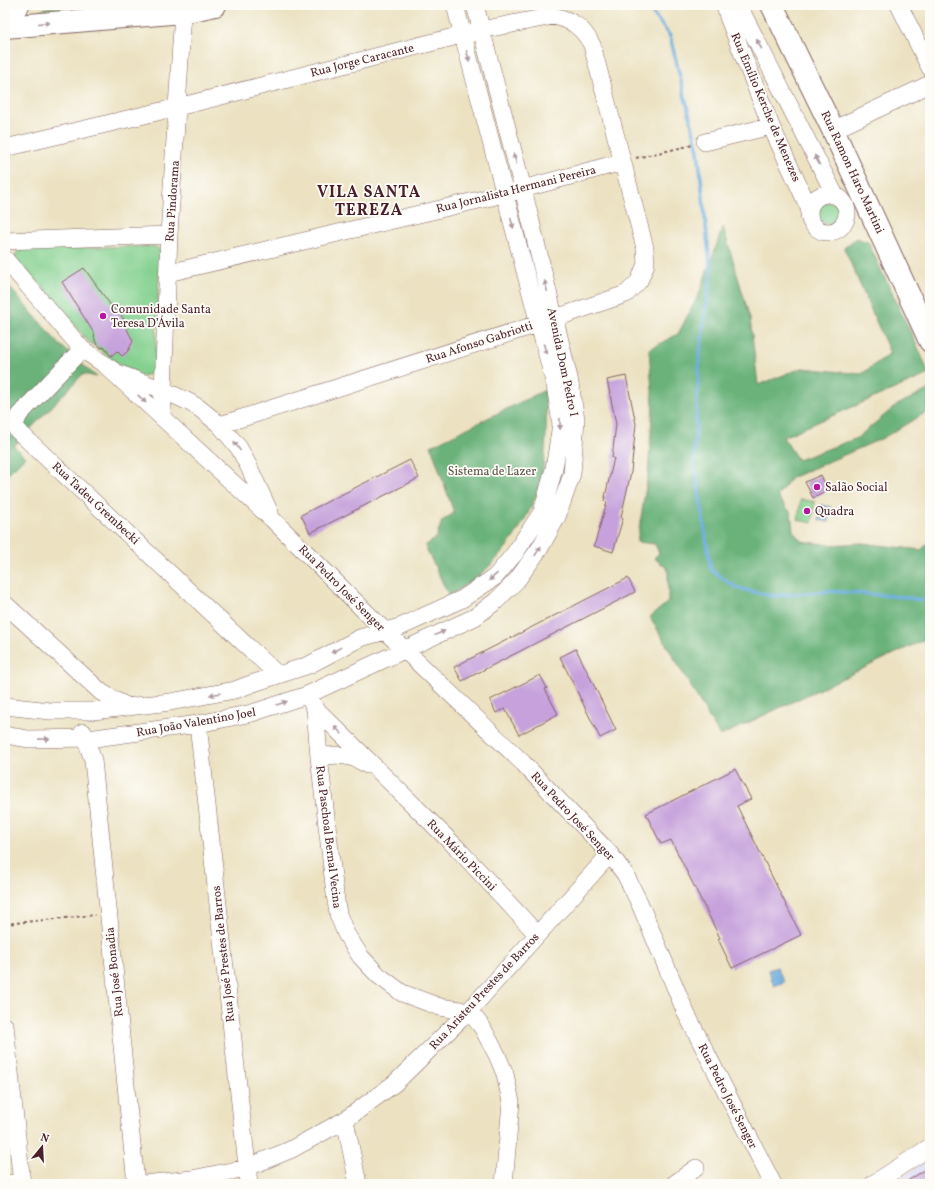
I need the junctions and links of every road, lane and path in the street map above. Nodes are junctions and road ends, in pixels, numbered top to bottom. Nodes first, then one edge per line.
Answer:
1 (18, 5) edge
2 (215, 5) edge
3 (455, 5) edge
4 (475, 5) edge
5 (725, 5) edge
6 (733, 5) edge
7 (772, 5) edge
8 (899, 5) edge
9 (5, 10) edge
10 (183, 12) junction
11 (5, 27) edge
12 (481, 30) junction
13 (463, 35) junction
14 (930, 68) edge
15 (930, 84) edge
16 (178, 107) junction
17 (771, 126) junction
18 (833, 130) junction
19 (705, 142) joint
20 (5, 148) edge
21 (622, 162) junction
22 (523, 189) junction
23 (504, 194) junction
24 (835, 195) junction
25 (809, 208) junction
26 (169, 235) junction
27 (5, 240) edge
28 (5, 259) edge
29 (168, 273) junction
30 (554, 318) junction
31 (538, 324) junction
32 (930, 341) edge
33 (82, 349) junction
34 (103, 363) junction
35 (163, 390) junction
36 (179, 397) junction
37 (162, 414) junction
38 (220, 425) junction
39 (248, 465) junction
40 (226, 476) junction
41 (272, 519) junction
42 (5, 604) edge
43 (362, 608) junction
44 (385, 631) junction
45 (360, 638) junction
46 (253, 650) junction
47 (405, 650) junction
48 (376, 663) junction
49 (278, 675) junction
50 (93, 683) junction
51 (251, 684) junction
52 (311, 701) junction
53 (5, 706) edge
54 (130, 707) junction
55 (94, 724) junction
56 (198, 724) junction
57 (5, 735) edge
58 (319, 757) junction
59 (385, 778) junction
60 (610, 854) junction
61 (108, 914) junction
62 (5, 924) edge
63 (537, 934) junction
64 (467, 1013) junction
65 (5, 1026) edge
66 (345, 1120) junction
67 (930, 1147) edge
68 (696, 1168) dead end
69 (248, 1176) edge
70 (5, 1183) edge
71 (16, 1184) edge
72 (22, 1184) edge
73 (136, 1184) edge
74 (144, 1184) edge
75 (358, 1184) edge
76 (504, 1184) edge
77 (674, 1184) edge
78 (773, 1184) edge
79 (873, 1184) edge

1 - 9 main road
2 - 10 main road
3 - 13 street, Avenida Dom Pedro I
4 - 12 street, Avenida Dom Pedro I
5 - 17 street, Rua Emílio Kerche de Menezes
24 -> 6 street, Rua Emílio Kerche de Menezes
7 - 18 main road, Rua Ramon Haro Martini
8 - 14 street
11 -> 10 main road
10 - 16 street, Rua Pindorama
12 - 13 street, Rua Jorge Caracante
12 - 21 street, Rua Jorge Caracante
22 -> 12 street, Avenida Dom Pedro I
13 - 16 street, Rua Jorge Caracante
13 -> 23 street, Avenida Dom Pedro I
15 - 18 street
16 - 20 street, Rua Jorge Caracante
16 - 26 street, Rua Pindorama
17 - 19 street
17 - 25 street, Rua Emílio Kerche de Menezes
18 - 32 main road, Rua Ramon Haro Martini
19 - 21 path
21 - 22 street, Rua Jornalista Hermani Pereira
21 - 30 street, Rua Afonso Gabriotti
22 - 23 street, Rua Jornalista Hermani Pereira
30 -> 22 street, Avenida Dom Pedro I
23 - 29 street, Rua Jornalista Hermani Pereira
23 -> 31 street, Avenida Dom Pedro I
24 - 25 street
24 - 25 street
26 - 27 street
26 - 29 street, Rua Pindorama
28 - 33 street, Rua Pedro José Senger
29 - 35 street, Rua Pindorama
30 - 31 street, Rua Afonso Gabriotti
47 -> 30 street, Avenida Dom Pedro I
31 - 38 street, Rua Afonso Gabriotti
31 -> 44 street, Avenida Dom Pedro I
33 - 34 street, Rua Pedro José Senger
33 - 46 street, Rua Tadeu Grembecki
34 - 35 street, Rua Pedro José Senger
34 -> 37 street, Rua Pedro José Senger
35 - 36 street, Rua Pedro José Senger
35 - 37 street, Rua Pindorama
36 - 37 street
36 - 38 street, Rua Pedro José Senger
37 - 40 street, Rua Pedro José Senger
39 -> 38 street, Rua Pedro José Senger
39 - 40 street
39 - 41 street, Rua Pedro José Senger
40 - 41 street, Rua Pedro José Senger
41 - 43 street, Rua Pedro José Senger
42 - 50 street
43 - 44 street, Rua Pedro José Senger
43 - 45 street
44 - 45 street, Rua João Valentino Joel
44 - 47 street, Rua Pedro José Senger
45 - 48 street
45 -> 49 street, Rua João Valentino Joel
46 - 49 street, Rua Tadeu Grembecki
46 - 51 street
47 - 48 street, Rua João Valentino Joel
47 - 60 street, Rua Pedro José Senger
48 - 52 street, Rua João Valentino Joel
49 - 51 street, Rua João Valentino Joel
50 - 54 street
50 - 55 street
51 -> 54 street, Rua João Valentino Joel
56 -> 52 street, Rua João Valentino Joel
52 - 58 street, Rua Paschoal Bernal Vecina
59 -> 52 street, Rua Mário Piccini
53 - 55 street, Rua João Valentino Joel
54 - 55 street, Rua João Valentino Joel
55 - 56 street, Rua João Valentino Joel
57 -> 55 street, Rua João Valentino Joel
55 - 61 street, Rua José Bonadia
56 - 69 street, Rua José Prestes de Barros
58 - 59 street, Rua Mário Piccini
58 - 64 street, Rua Paschoal Bernal Vecina
59 - 63 street, Rua Mário Piccini
60 - 63 street, Rua Aristeu Prestes de Barros
60 - 78 street, Rua Pedro José Senger
61 - 62 path
61 - 73 street, Rua José Bonadia
63 - 64 street, Rua Aristeu Prestes de Barros
64 - 66 street, Rua Aristeu Prestes de Barros
64 - 76 street, Rua Paschoal Bernal Vecina
65 - 72 street
66 - 69 street, Rua Aristeu Prestes de Barros
66 - 75 street
67 - 79 street
68 - 77 street
69 - 74 street, Rua Aristeu Prestes de Barros
70 - 71 street

